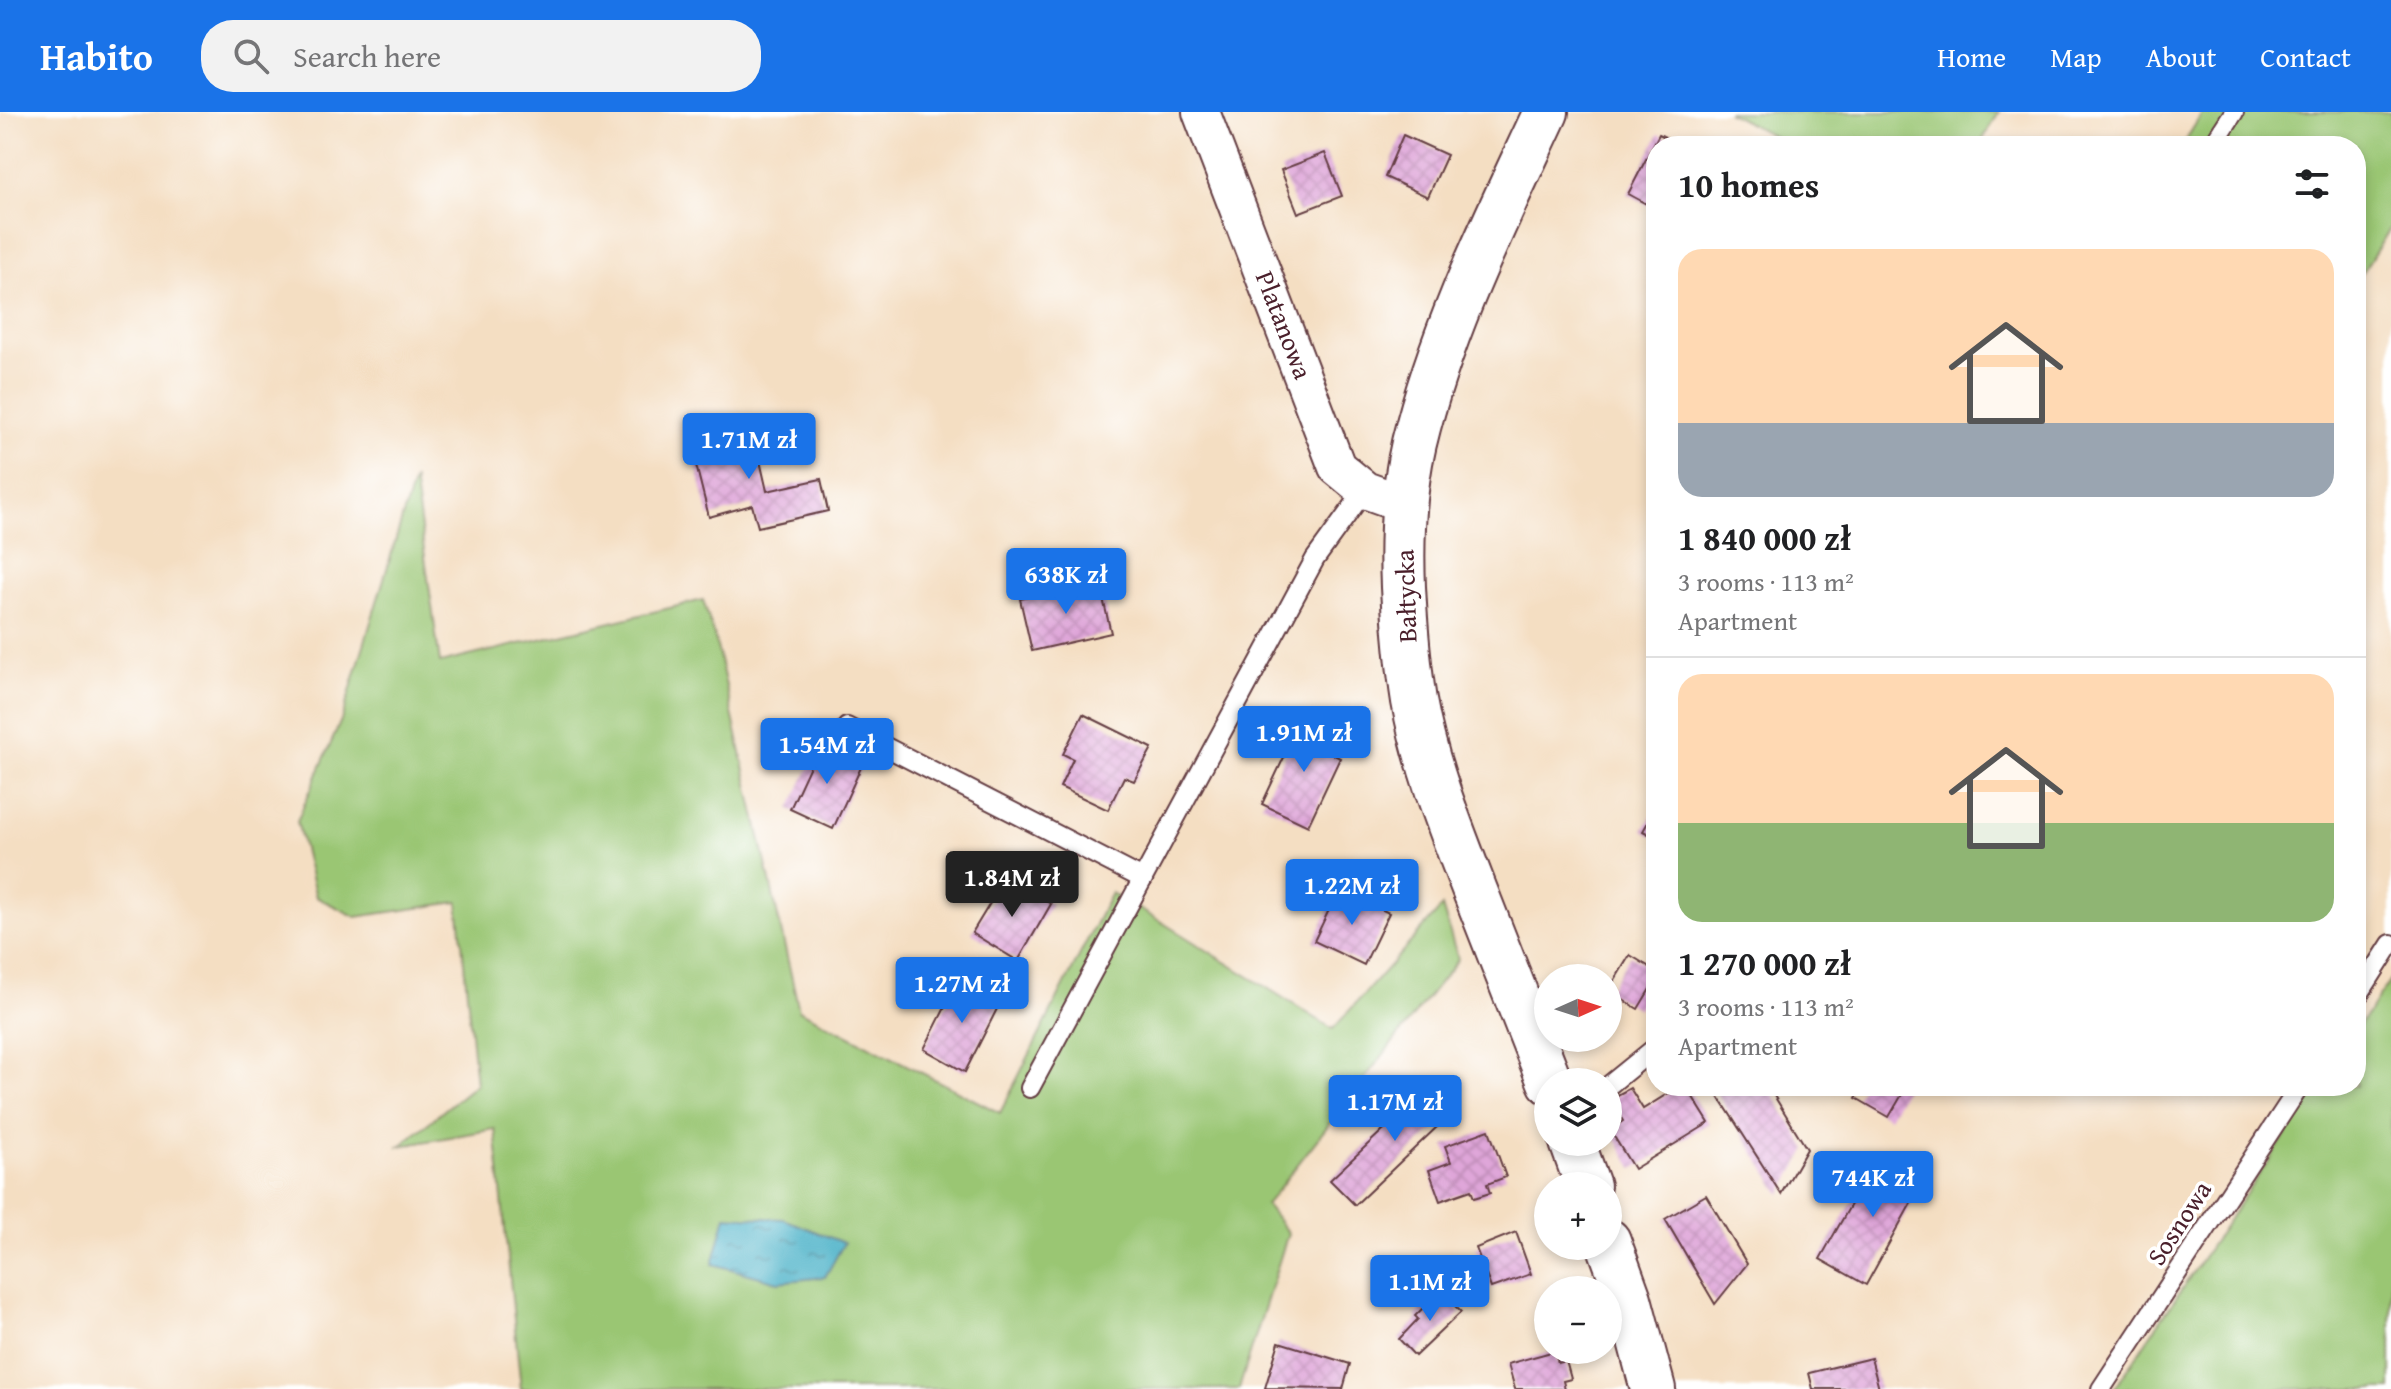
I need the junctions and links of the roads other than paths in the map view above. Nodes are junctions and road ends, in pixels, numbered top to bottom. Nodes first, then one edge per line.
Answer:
1 (1201, 112) edge
2 (1546, 112) edge
3 (2234, 112) edge
4 (2218, 136) edge
5 (1384, 497) junction
6 (847, 727) dead end
7 (1143, 879) junction
8 (2391, 944) edge
9 (2366, 983) edge
10 (1646, 1055) edge
11 (1545, 1068) edge
12 (1622, 1075) edge
13 (1030, 1088) dead end
14 (2293, 1096) edge
15 (1615, 1260) edge
16 (1653, 1389) edge
17 (2101, 1389) edge

1 - 5 street, Platanowa
2 - 5 street, Bałtycka
3 - 4 lane
5 - 7 lane
5 - 11 street, Bałtycka
6 - 7 lane
7 - 13 lane
8 - 9 lane
10 - 12 lane
14 - 17 lane, Sosnowa
15 - 16 street

